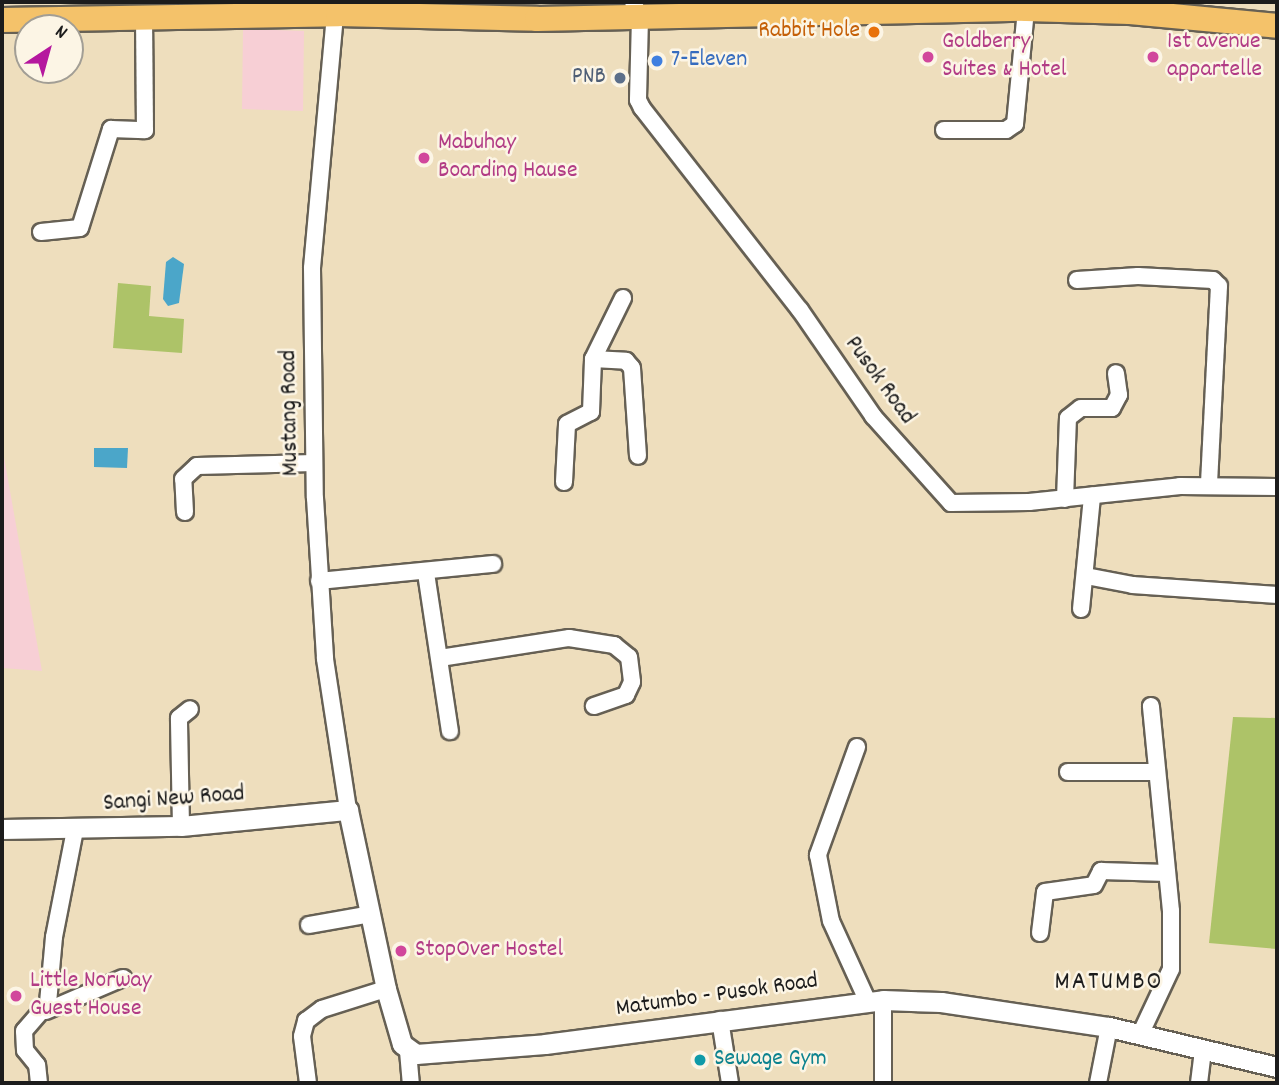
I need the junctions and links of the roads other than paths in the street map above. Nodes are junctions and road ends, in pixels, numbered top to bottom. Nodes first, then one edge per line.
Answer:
1 (1166, 8) edge
2 (637, 9) edge
3 (1026, 9) junction
4 (335, 15) junction
5 (2, 20) edge
6 (144, 20) junction
7 (1277, 26) edge
8 (944, 130) dead end
9 (41, 232) dead end
10 (1077, 280) dead end
11 (623, 298) dead end
12 (593, 359) junction
13 (1116, 373) dead end
14 (638, 456) dead end
15 (314, 463) junction
16 (564, 482) dead end
17 (1209, 486) junction
18 (1277, 487) edge
19 (1092, 496) junction
20 (1065, 499) junction
21 (185, 512) dead end
22 (493, 564) dead end
23 (426, 573) junction
24 (1086, 576) junction
25 (319, 581) junction
26 (1277, 595) edge
27 (1082, 609) dead end
28 (440, 658) junction
29 (594, 706) dead end
30 (1151, 706) dead end
31 (190, 709) dead end
32 (450, 731) dead end
33 (858, 747) dead end
34 (1068, 772) dead end
35 (1156, 772) junction
36 (348, 810) junction
37 (180, 826) junction
38 (2, 829) edge
39 (75, 830) junction
40 (1167, 873) junction
41 (371, 914) junction
42 (309, 925) dead end
43 (1040, 933) dead end
44 (122, 978) dead end
45 (386, 989) junction
46 (875, 1000) junction
47 (46, 1011) junction
48 (720, 1020) junction
49 (1109, 1027) junction
50 (1140, 1035) junction
51 (408, 1051) junction
52 (1203, 1052) junction
53 (1277, 1067) edge
54 (883, 1081) dead end
55 (39, 1083) edge
56 (308, 1083) edge
57 (411, 1083) edge
58 (730, 1083) edge
59 (1098, 1083) edge
60 (1199, 1083) edge

1 - 3 main road
1 - 7 main road
2 - 3 main road
2 - 4 main road
2 - 20 street, Pusok Road
3 - 8 street
4 - 6 main road
4 - 15 street, Mustang Road
5 - 6 main road
6 - 9 street
10 - 17 street
11 - 12 street
12 - 14 street
12 - 16 street
13 - 20 street
15 - 21 street
15 - 25 street, Mustang Road
17 - 18 street, Pusok Road
17 - 19 street, Pusok Road
19 - 20 street, Pusok Road
19 - 24 street
22 - 23 street
23 - 25 street
23 - 28 street
24 - 26 street
24 - 27 street
25 - 36 street, Mustang Road
28 - 29 street
28 - 32 street
30 - 35 street
31 - 37 street
33 - 46 street
34 - 35 street
35 - 40 street
36 - 37 street, Sangi New Road
36 - 41 street
37 - 39 street, Sangi New Road
38 - 39 street, Sangi New Road
39 - 47 street
40 - 43 street
40 - 50 street
41 - 42 street
41 - 45 street
44 - 47 street
45 - 51 street
45 - 56 street
46 - 48 street, Matumbo - Pusok Road
46 - 49 street, Matumbo - Pusok Road
46 - 54 street
47 - 55 street
48 - 51 street, Matumbo - Pusok Road
48 - 58 street
49 - 50 street, Matumbo - Pusok Road
49 - 59 street
50 - 52 street, Matumbo - Pusok Road
51 - 57 street
52 - 53 street, Matumbo - Pusok Road
52 - 60 street

